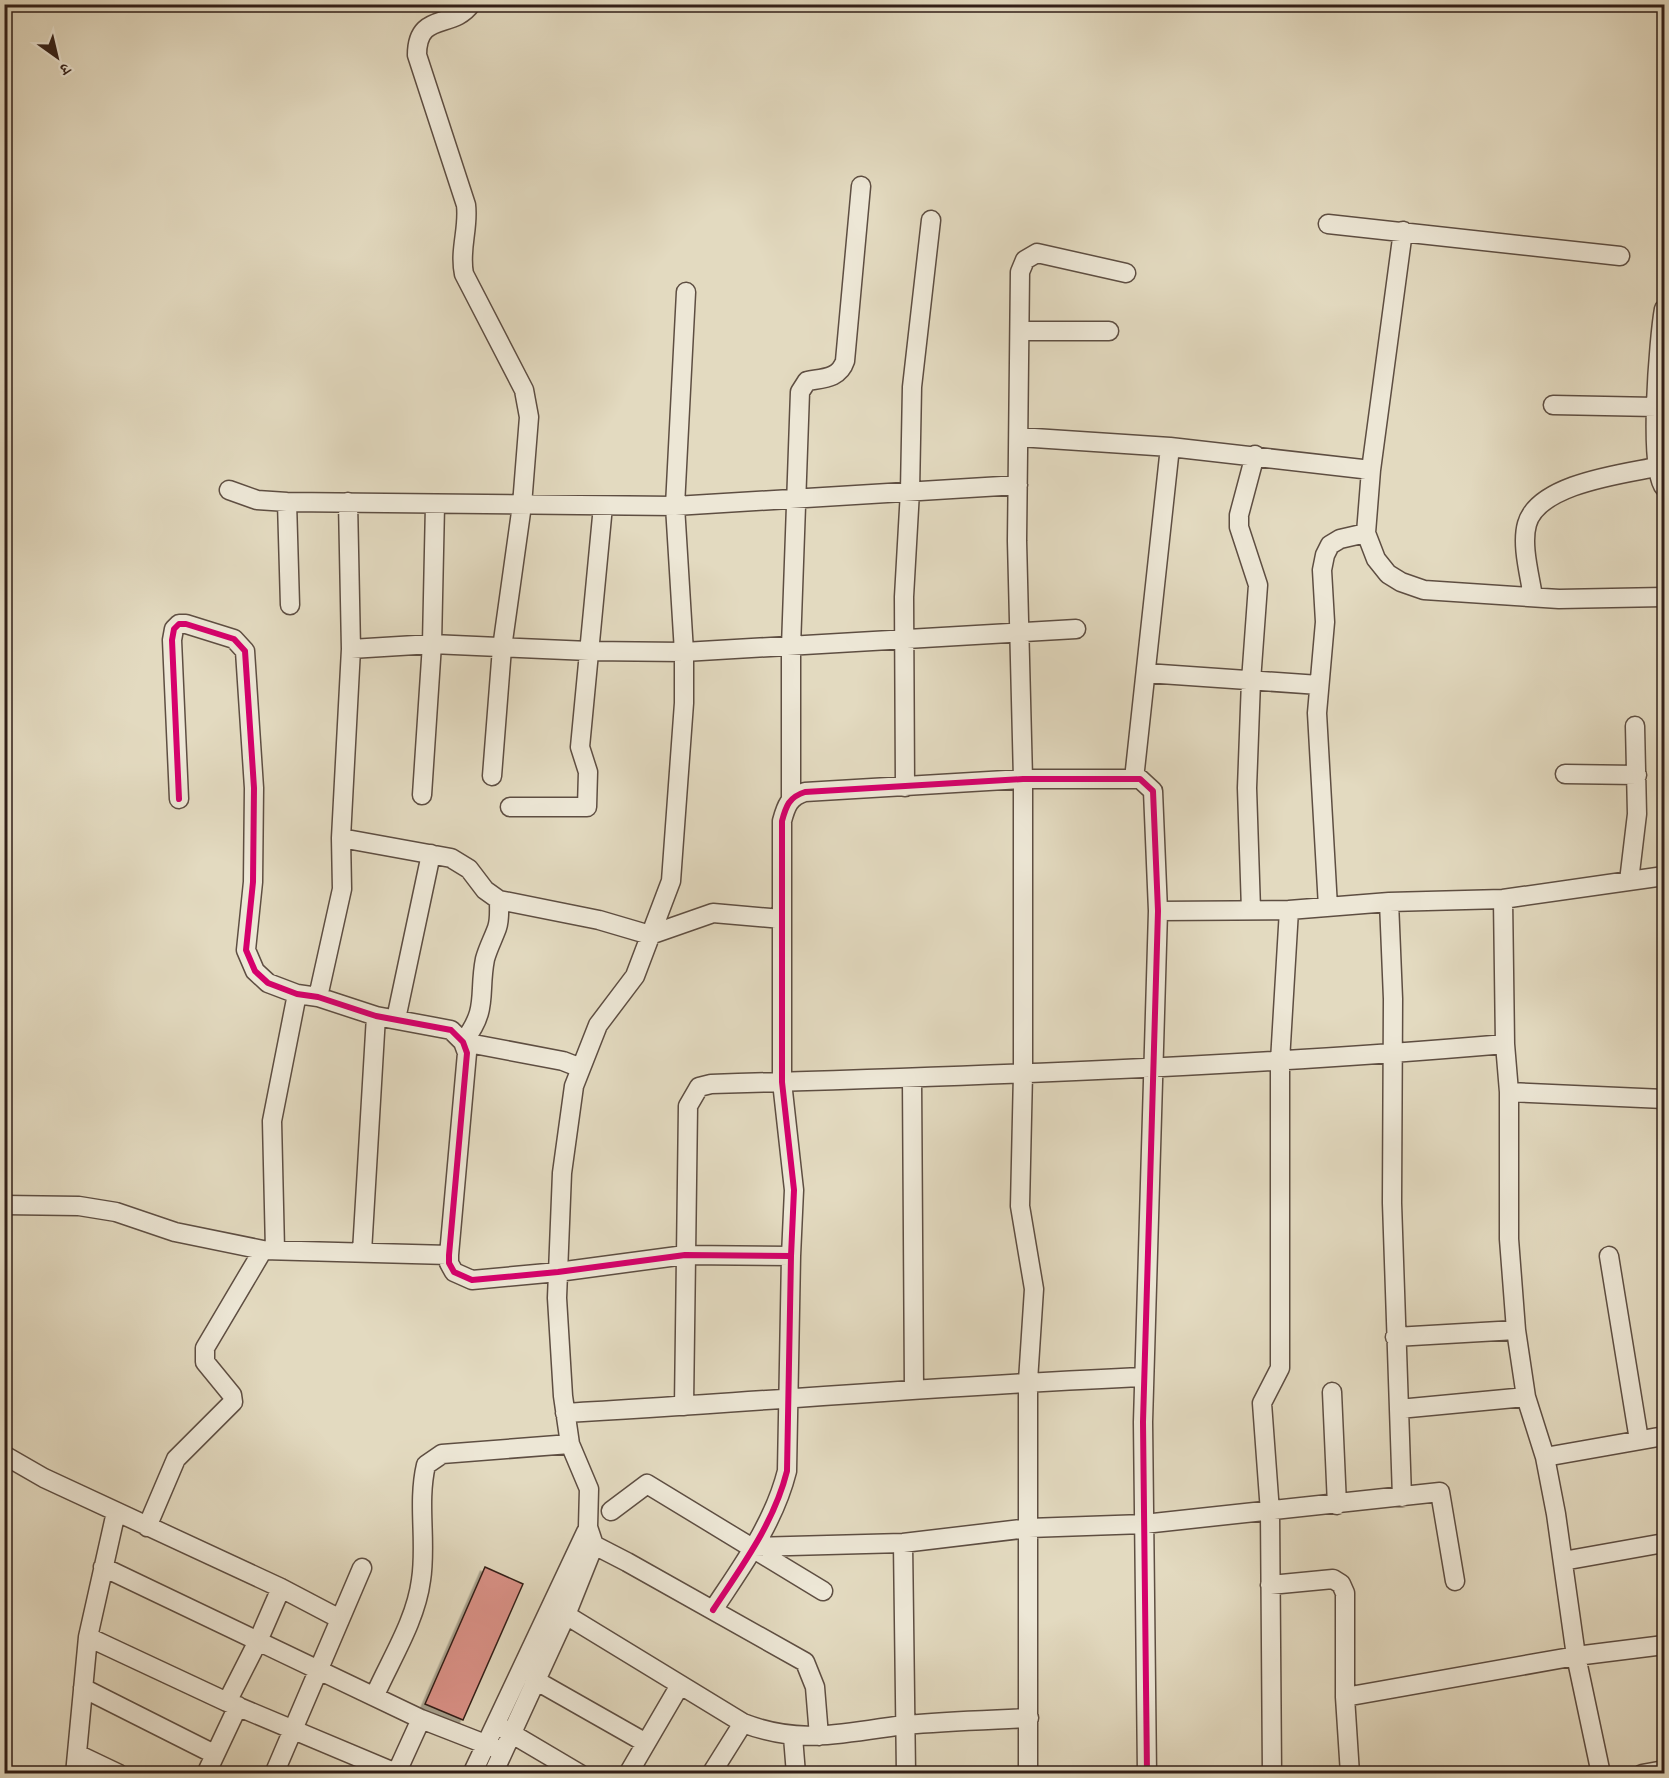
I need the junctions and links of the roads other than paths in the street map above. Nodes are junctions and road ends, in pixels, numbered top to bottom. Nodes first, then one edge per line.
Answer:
1 (471, 4) edge
2 (861, 186) dead end
3 (931, 220) dead end
4 (1328, 224) dead end
5 (1403, 231) junction
6 (1620, 256) dead end
7 (1126, 273) dead end
8 (686, 292) dead end
9 (1665, 309) edge
10 (1020, 331) junction
11 (1109, 331) dead end
12 (1552, 405) dead end
13 (1656, 407) junction
14 (1019, 437) junction
15 (1170, 447) junction
16 (1255, 455) junction
17 (1656, 467) junction
18 (1371, 470) junction
19 (1018, 485) junction
20 (1665, 487) edge
21 (229, 490) dead end
22 (910, 491) junction
23 (796, 497) junction
24 (287, 502) junction
25 (348, 502) junction
26 (435, 505) junction
27 (522, 505) junction
28 (603, 506) junction
29 (675, 507) junction
30 (1366, 533) junction
31 (1533, 597) junction
32 (1665, 597) edge
33 (290, 605) dead end
34 (1077, 629) dead end
35 (1018, 633) junction
36 (905, 640) junction
37 (432, 644) junction
38 (791, 647) junction
39 (502, 648) junction
40 (351, 649) junction
41 (590, 651) junction
42 (684, 652) junction
43 (1146, 673) junction
44 (1251, 681) junction
45 (1319, 685) junction
46 (1635, 726) dead end
47 (1565, 774) dead end
48 (1637, 775) junction
49 (492, 776) dead end
50 (1023, 779) junction
51 (1134, 779) junction
52 (905, 787) junction
53 (422, 795) dead end
54 (179, 799) dead end
55 (791, 800) junction
56 (510, 807) dead end
57 (341, 838) junction
58 (431, 854) junction
59 (1665, 876) edge
60 (1629, 881) junction
61 (1503, 899) junction
62 (499, 900) junction
63 (1389, 902) junction
64 (1328, 907) junction
65 (1251, 910) junction
66 (1289, 910) junction
67 (1158, 911) junction
68 (782, 919) junction
69 (650, 935) junction
70 (297, 994) junction
71 (318, 997) junction
72 (376, 1016) junction
73 (396, 1019) junction
74 (463, 1042) junction
75 (1505, 1044) junction
76 (1393, 1054) junction
77 (1280, 1061) junction
78 (1153, 1067) junction
79 (581, 1068) junction
80 (1023, 1073) junction
81 (912, 1078) junction
82 (782, 1082) junction
83 (1509, 1092) junction
84 (1665, 1099) edge
85 (4, 1205) edge
86 (269, 1250) junction
87 (362, 1252) junction
88 (449, 1255) junction
89 (684, 1255) junction
90 (791, 1256) junction
91 (1609, 1256) dead end
92 (558, 1272) junction
93 (1516, 1330) junction
94 (1395, 1337) junction
95 (1144, 1377) junction
96 (1028, 1381) junction
97 (914, 1390) junction
98 (1332, 1392) dead end
99 (1526, 1397) junction
100 (789, 1400) junction
101 (684, 1406) junction
102 (1399, 1409) junction
103 (565, 1413) junction
104 (1665, 1436) edge
105 (1639, 1440) junction
106 (570, 1443) junction
107 (4, 1455) edge
108 (1545, 1457) junction
109 (1402, 1497) junction
110 (1336, 1505) junction
111 (611, 1511) dead end
112 (116, 1512) junction
113 (1270, 1512) junction
114 (1144, 1524) junction
115 (147, 1527) junction
116 (1029, 1528) junction
117 (587, 1538) junction
118 (903, 1543) junction
119 (1665, 1543) edge
120 (755, 1547) junction
121 (1563, 1561) junction
122 (104, 1567) junction
123 (362, 1568) dead end
124 (1455, 1581) dead end
125 (1270, 1585) junction
126 (281, 1588) junction
127 (567, 1590) junction
128 (823, 1591) dead end
129 (713, 1610) junction
130 (566, 1615) junction
131 (340, 1619) junction
132 (88, 1637) junction
133 (258, 1641) junction
134 (1665, 1645) edge
135 (1576, 1656) junction
136 (321, 1669) junction
137 (535, 1680) junction
138 (680, 1685) junction
139 (83, 1688) junction
140 (375, 1695) junction
141 (1345, 1697) junction
142 (232, 1704) junction
143 (1029, 1718) junction
144 (421, 1719) junction
145 (743, 1723) junction
146 (495, 1725) junction
147 (907, 1725) junction
148 (293, 1730) junction
149 (512, 1734) junction
150 (819, 1736) junction
151 (793, 1737) junction
152 (646, 1743) junction
153 (486, 1744) junction
154 (503, 1751) junction
155 (77, 1754) junction
156 (213, 1754) junction
157 (1665, 1770) edge
158 (75, 1773) edge
159 (118, 1773) edge
160 (206, 1773) edge
161 (274, 1773) edge
162 (396, 1773) edge
163 (472, 1773) edge
164 (493, 1773) edge
165 (580, 1773) edge
166 (628, 1773) edge
167 (711, 1773) edge
168 (796, 1773) edge
169 (906, 1773) edge
170 (1028, 1773) edge
171 (1147, 1773) edge
172 (1272, 1773) edge
173 (1350, 1773) edge
174 (1601, 1773) edge
175 (1642, 1773) edge

1 - 27 street
2 - 23 street
3 - 22 street
4 - 5 street
5 - 6 street
5 - 18 street
7 - 10 street
8 - 29 street
9 - 13 street
10 - 11 street
10 - 14 street
12 - 13 street
13 - 17 street
14 - 15 street
14 - 19 street
15 - 16 street
15 - 43 street
16 - 18 street
16 - 44 street
17 - 20 street
17 - 31 street
18 - 30 street
19 - 22 street
19 - 35 street
21 - 24 street
22 - 23 street
22 - 36 street
23 - 29 street
23 - 38 street
24 - 25 street
24 - 33 street
25 - 26 street
25 - 40 street
26 - 27 street
26 - 37 street
27 - 28 street
27 - 39 street
28 - 29 street
28 - 41 street
29 - 42 street
30 - 31 street
30 - 45 street
31 - 32 street
34 - 35 street
35 - 36 street
35 - 50 street
36 - 38 street
36 - 52 street
37 - 39 street
37 - 40 street
37 - 53 street
38 - 42 street
38 - 55 street
39 - 41 street
39 - 49 street
40 - 57 street
41 - 42 street
41 - 56 street
42 - 69 street
43 - 44 street
43 - 51 street
44 - 45 street
44 - 65 street
45 - 64 street
46 - 48 street
47 - 48 street
48 - 60 street
50 - 51 street
50 - 52 street
50 - 80 street
51 - 67 street
52 - 55 street
54 - 70 street
55 - 68 street
57 - 58 street
57 - 71 street
58 - 62 street
58 - 73 street
59 - 60 street
60 - 61 street
61 - 63 street
61 - 75 street
62 - 69 street
62 - 74 street
63 - 64 street
63 - 76 street
64 - 66 street
65 - 66 street
65 - 67 street
66 - 77 street
67 - 78 street
68 - 69 street
68 - 82 street
69 - 79 street
70 - 71 street
70 - 86 street
71 - 72 street
72 - 73 street
72 - 87 street
73 - 74 street
74 - 79 street
74 - 88 street
75 - 76 street
75 - 83 street
76 - 77 street
76 - 94 street
77 - 78 street
77 - 113 street
78 - 80 street
78 - 95 street
79 - 92 street
80 - 81 street
80 - 96 street
81 - 82 street
81 - 97 street
82 - 89 street
82 - 90 street
83 - 84 street
83 - 93 street
85 - 86 street
86 - 87 street
86 - 115 street
87 - 88 street
88 - 92 street
89 - 90 street
89 - 92 street
89 - 101 street
90 - 100 street
91 - 105 street
92 - 103 street
93 - 94 street
93 - 99 street
94 - 102 street
95 - 96 street
95 - 114 street
96 - 97 street
96 - 116 street
97 - 100 street
98 - 110 street
99 - 102 street
99 - 108 street
100 - 101 street
100 - 120 street
101 - 103 street
102 - 109 street
103 - 106 street
104 - 105 street
105 - 108 street
106 - 117 street
106 - 140 street
107 - 112 street
108 - 121 street
109 - 110 street
109 - 124 street
110 - 113 street
111 - 120 street
112 - 115 street
112 - 122 street
113 - 114 street
113 - 125 street
114 - 116 street
114 - 171 street
115 - 126 street
116 - 118 street
116 - 143 street
117 - 127 street
117 - 129 street
118 - 120 street
118 - 147 street
119 - 121 street
120 - 128 street
120 - 129 street
121 - 135 street
122 - 132 street
122 - 133 street
123 - 131 street
125 - 141 street
125 - 172 street
126 - 131 street
126 - 133 street
127 - 130 street
127 - 146 street
129 - 150 street
130 - 137 street
130 - 138 street
131 - 136 street
132 - 139 street
132 - 142 street
133 - 136 street
133 - 142 street
134 - 135 street
135 - 141 street
135 - 174 street
136 - 140 street
136 - 148 street
137 - 149 street
137 - 152 street
138 - 145 street
138 - 152 street
139 - 155 street
139 - 156 street
140 - 144 street
141 - 173 street
142 - 148 street
142 - 156 street
143 - 147 street
143 - 170 street
144 - 153 street
144 - 162 street
145 - 151 street
145 - 167 street
146 - 149 street
146 - 153 street
147 - 150 street
147 - 169 street
148 - 161 street
148 - 162 street
149 - 154 street
149 - 165 street
150 - 151 street
151 - 168 street
152 - 166 street
153 - 154 street
153 - 163 street
154 - 164 street
155 - 158 street
155 - 159 street
156 - 160 street
157 - 175 street

